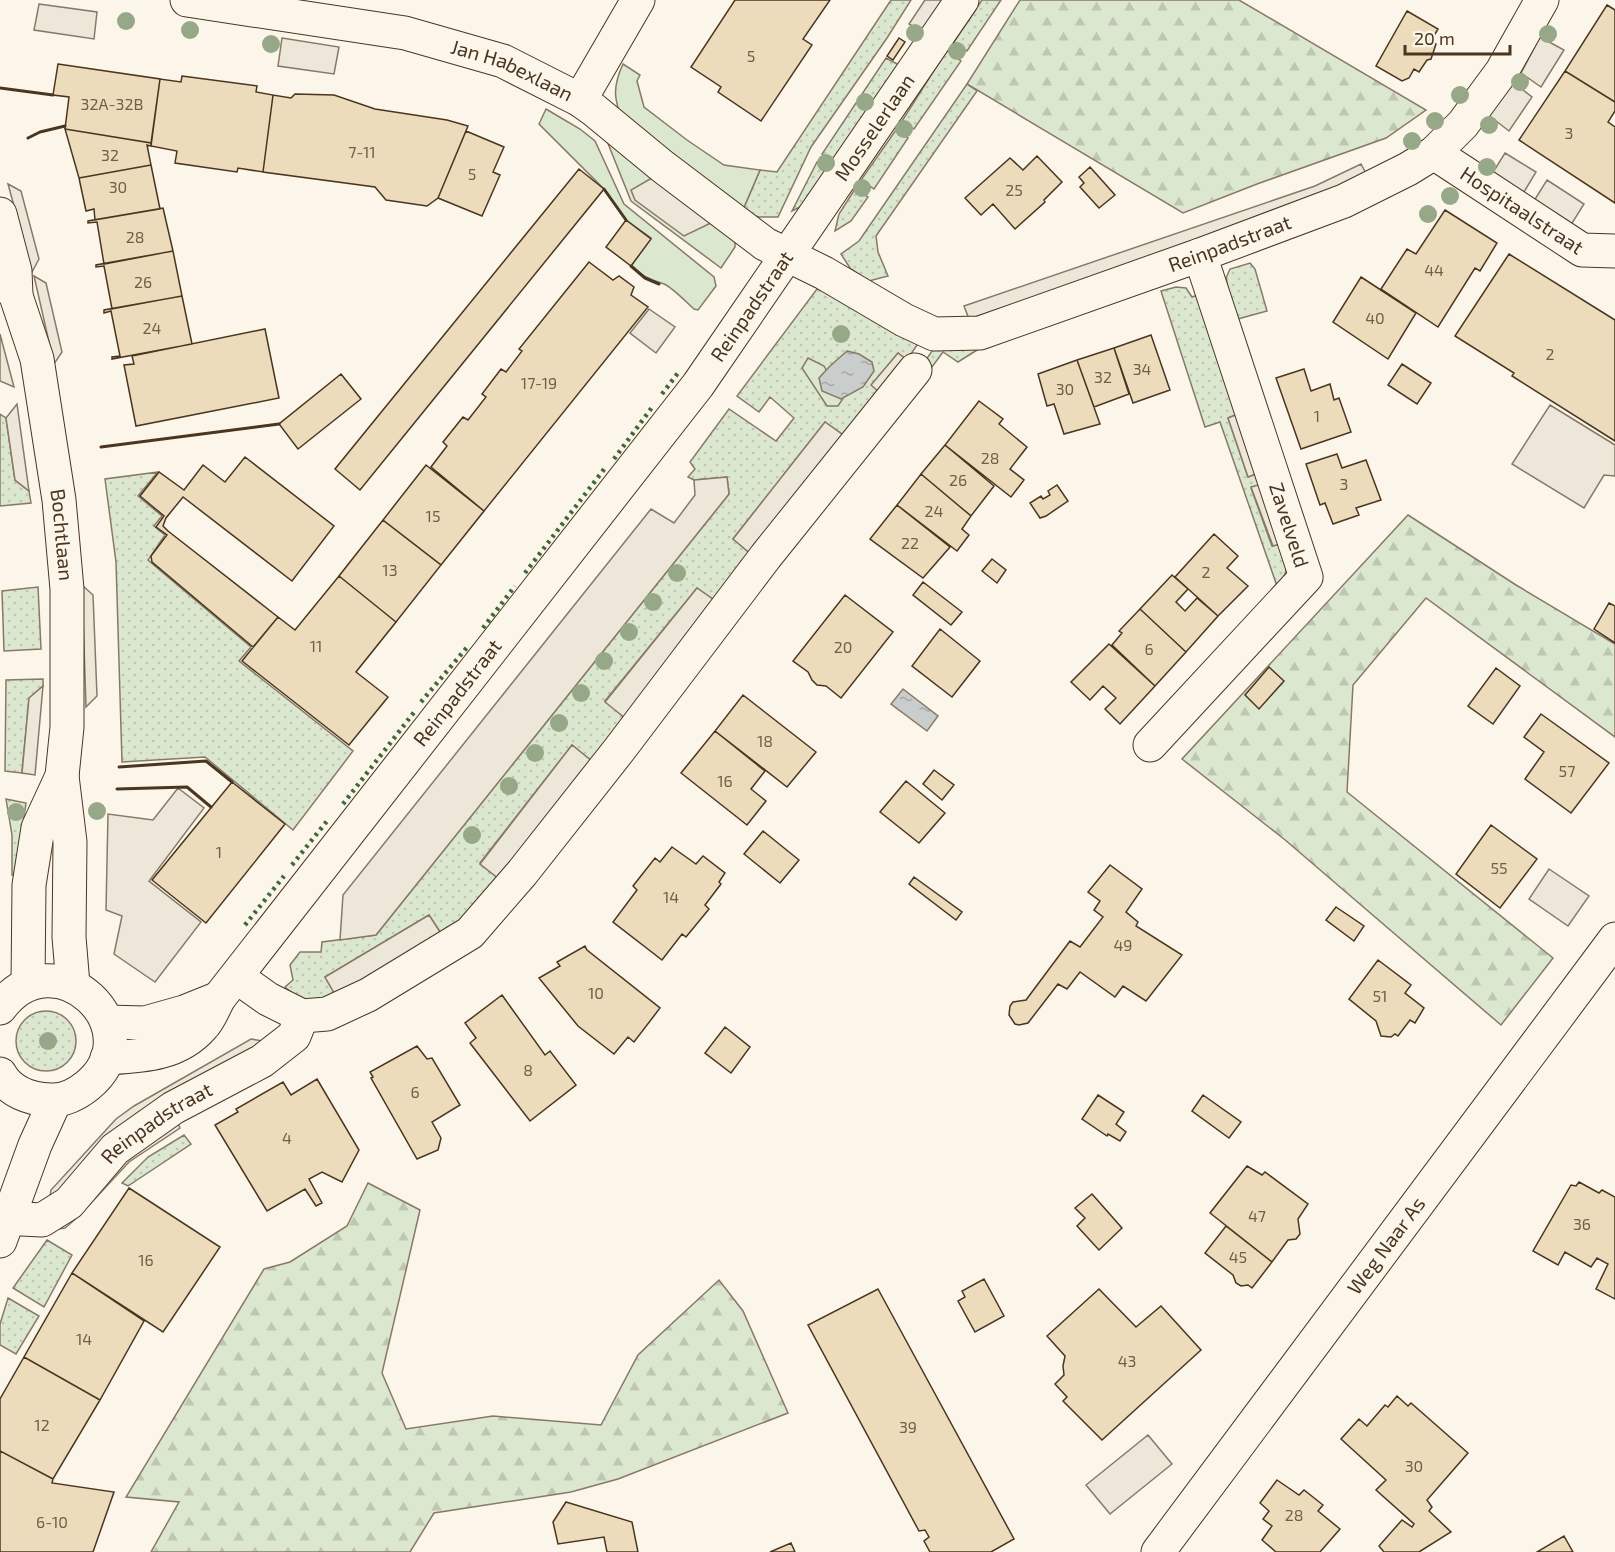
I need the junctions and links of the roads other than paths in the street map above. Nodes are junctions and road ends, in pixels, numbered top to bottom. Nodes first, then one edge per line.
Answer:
1 (187, 0) edge
2 (638, 0) edge
3 (962, 0) edge
4 (1542, 0) edge
5 (579, 100) junction
6 (1434, 153) junction
7 (0, 214) edge
8 (1615, 251) edge
9 (788, 255) junction
10 (1200, 255) junction
11 (8, 284) edge
12 (915, 370) dead end
13 (1150, 745) dead end
14 (62, 776) junction
15 (1615, 939) edge
16 (28, 984) junction
17 (73, 985) junction
18 (228, 987) junction
19 (0, 1008) edge
20 (302, 1016) junction
21 (107, 1022) junction
22 (107, 1058) junction
23 (1, 1085) edge
24 (55, 1101) junction
25 (3, 1225) edge
26 (1158, 1552) edge

1 - 5 street, Jan Habexlaan
2 - 5 street
3 - 9 street, Mosselerlaan
4 - 6 street, Reinpadstraat
5 - 9 street, Jan Habexlaan
6 - 8 street, Hospitaalstraat
6 - 10 street, Reinpadstraat
7 - 11 street, Bochtlaan
9 - 10 street, Reinpadstraat
9 - 18 street, Reinpadstraat
10 - 13 street, Zavelveld
11 - 14 street, Bochtlaan
12 - 20 street
14 - 16 street, Bochtlaan
14 - 17 street, Bochtlaan
15 - 26 street, Weg Naar As
16 - 17 street
16 - 19 street
17 - 21 street
18 - 20 street
18 - 21 street
18 - 22 street, Reinpadstraat
20 - 25 street, Reinpadstraat
21 - 22 street
22 - 24 street
23 - 24 street
24 - 25 street

